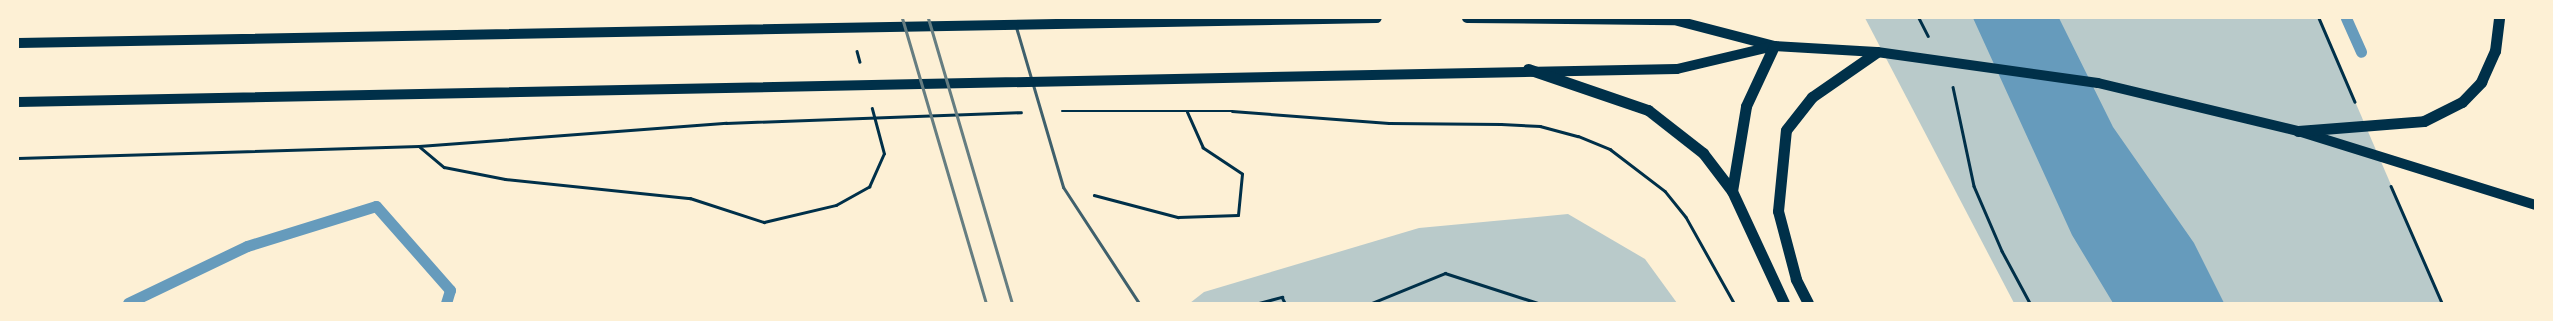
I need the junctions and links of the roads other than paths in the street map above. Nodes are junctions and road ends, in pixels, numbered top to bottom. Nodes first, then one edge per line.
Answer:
1 (1014, 18) edge
2 (1377, 18) edge
3 (1467, 18) edge
4 (2499, 18) edge
5 (18, 43) edge
6 (1774, 46) junction
7 (1877, 52) junction
8 (1528, 69) junction
9 (18, 102) edge
10 (2298, 131) junction
11 (1732, 191) junction
12 (2535, 205) edge
13 (1139, 303) edge
14 (1784, 303) edge
15 (1808, 303) edge

1 - 13 lane
2 - 5 main road
3 - 6 main road
4 - 10 highway
6 - 7 main road
6 - 8 main road
6 - 11 highway
7 - 10 main road
7 - 15 highway
8 - 9 main road
8 - 11 highway
10 - 12 main road
11 - 14 highway

